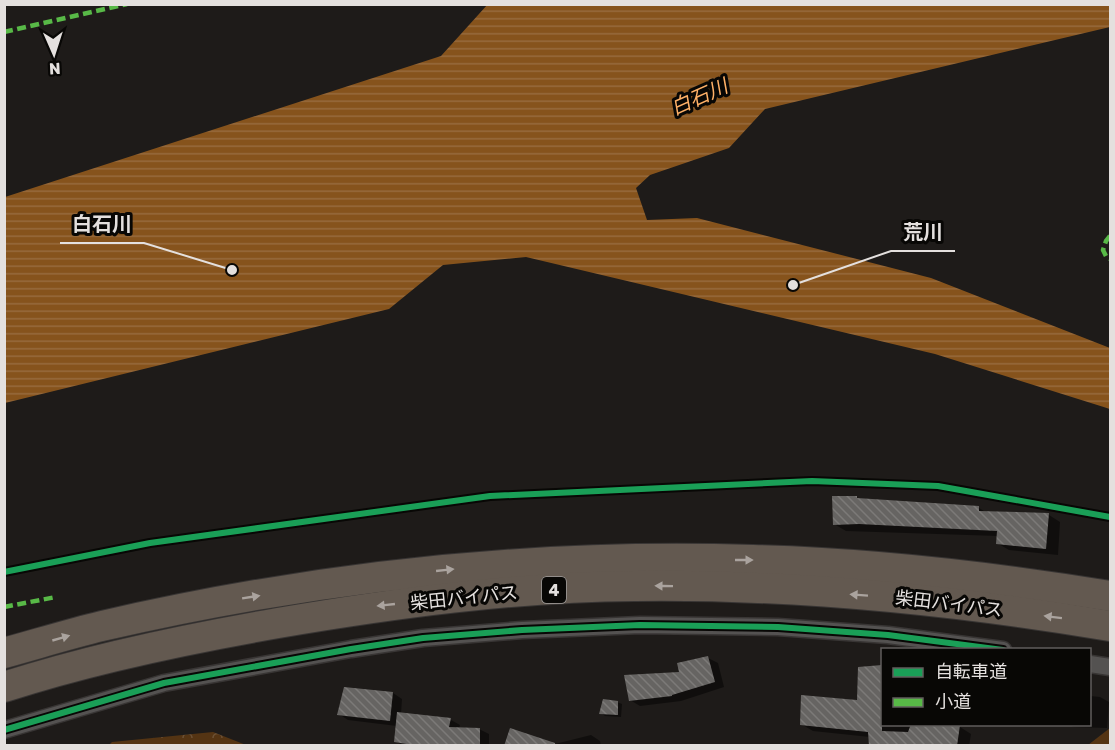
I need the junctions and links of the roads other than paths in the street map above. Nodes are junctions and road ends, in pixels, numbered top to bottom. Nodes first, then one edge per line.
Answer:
1 (1110, 596) edge
2 (1110, 626) edge
3 (988, 648) edge
4 (4, 653) edge
5 (1091, 664) edge
6 (1110, 667) edge
7 (4, 687) edge
8 (4, 730) edge

4 -> 1 highway, 柴田バイパス / 4
2 -> 7 highway, 柴田バイパス / 4
3 - 8 street
5 - 6 street

